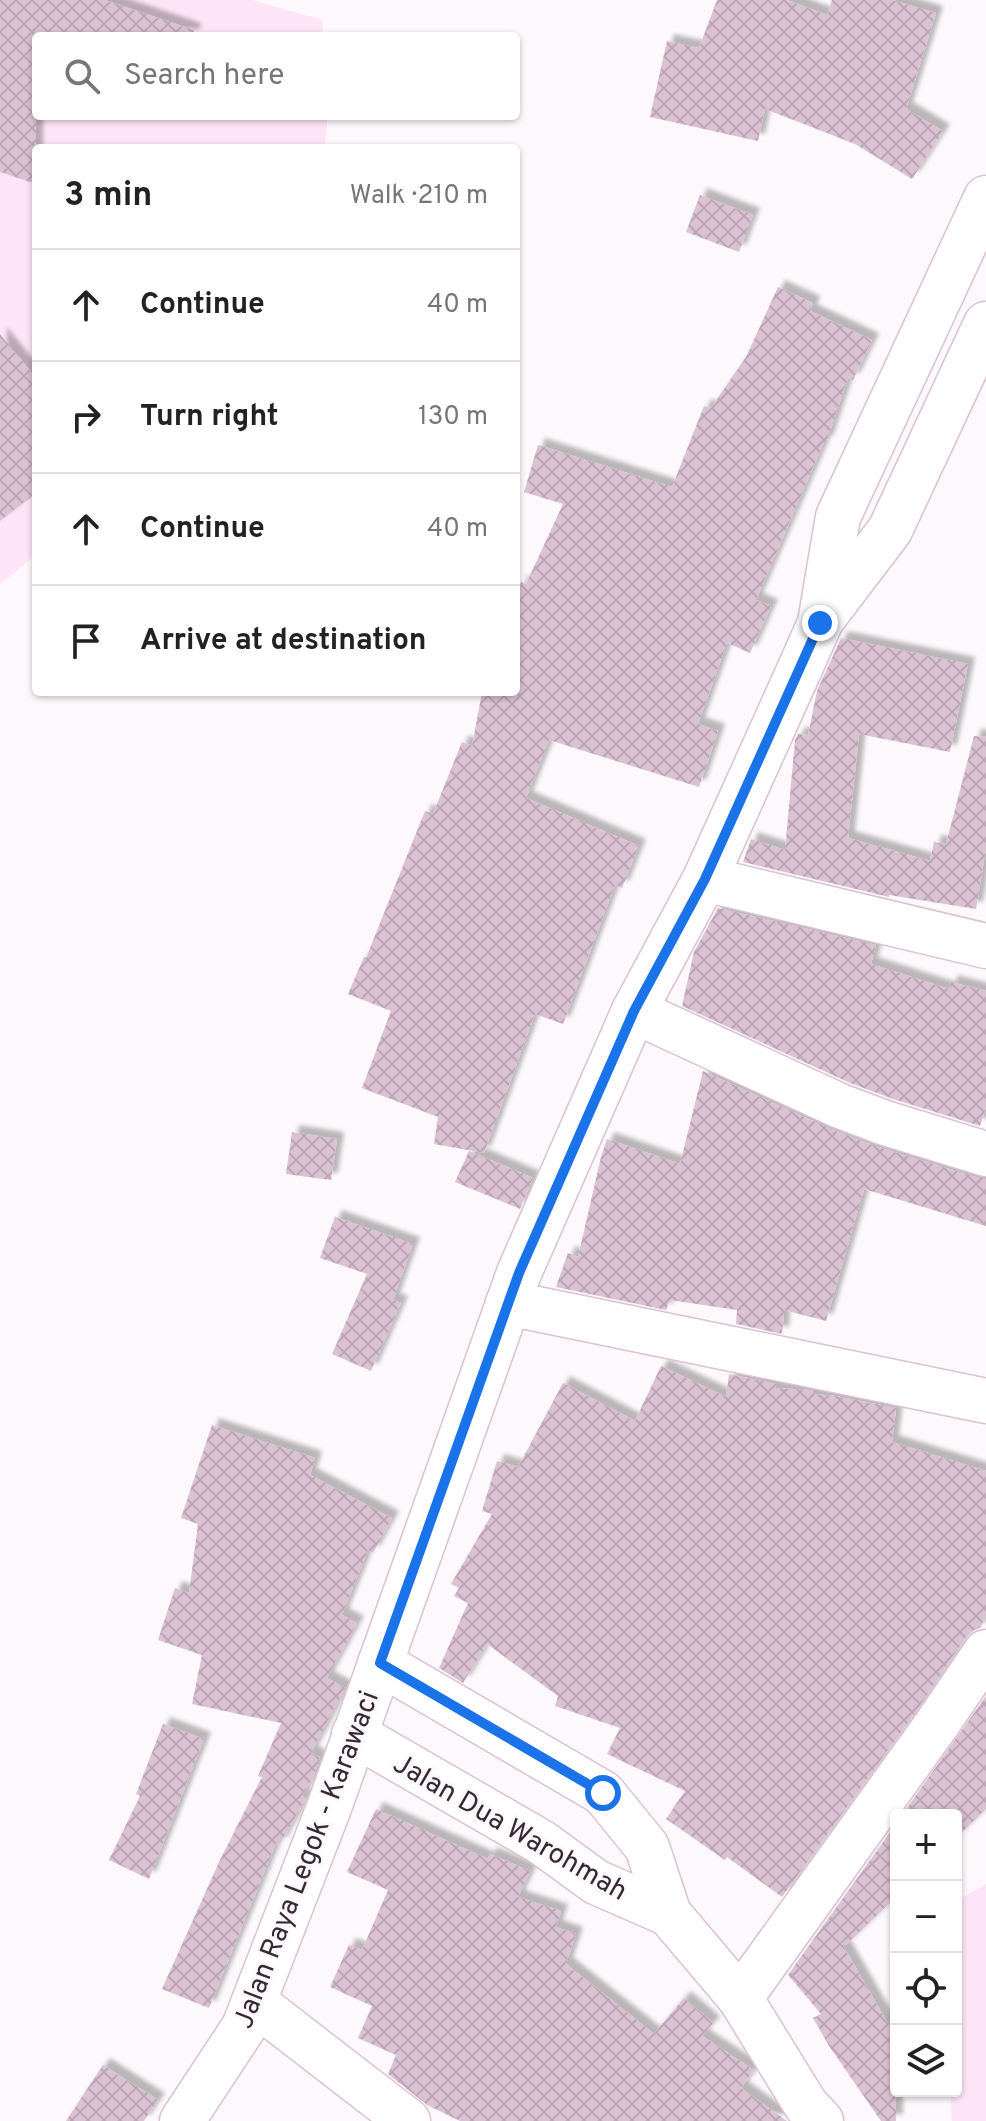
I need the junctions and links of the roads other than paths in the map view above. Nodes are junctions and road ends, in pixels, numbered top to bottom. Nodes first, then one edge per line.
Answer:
1 (986, 198) edge
2 (971, 271) edge
3 (986, 324) edge
4 (820, 623) junction
5 (705, 879) junction
6 (986, 946) edge
7 (634, 1011) junction
8 (986, 1154) edge
9 (508, 1303) junction
10 (986, 1401) edge
11 (986, 1652) edge
12 (380, 1663) junction
13 (354, 1734) junction
14 (669, 1914) junction
15 (740, 1998) junction
16 (254, 2002) junction
17 (182, 2121) edge
18 (408, 2121) edge
19 (821, 2121) edge

1 - 2 street
2 - 4 street
3 - 4 street
4 - 5 street, Jalan Raya Legok - Karawaci
5 - 6 street
5 - 7 street, Jalan Raya Legok - Karawaci
7 - 8 street
7 - 9 street, Jalan Raya Legok - Karawaci
9 - 10 street
9 - 12 street, Jalan Raya Legok - Karawaci
11 - 15 street
12 - 13 street, Jalan Raya Legok - Karawaci
12 - 14 street, Jalan Dua Warohmah
13 - 14 street, Jalan Dua Warohmah
13 - 16 street, Jalan Raya Legok - Karawaci
14 - 15 street, Jalan Dua Warohmah
15 - 19 street, Jalan Dua Warohmah
16 - 17 street, Jalan Raya Legok - Karawaci
16 - 18 street

